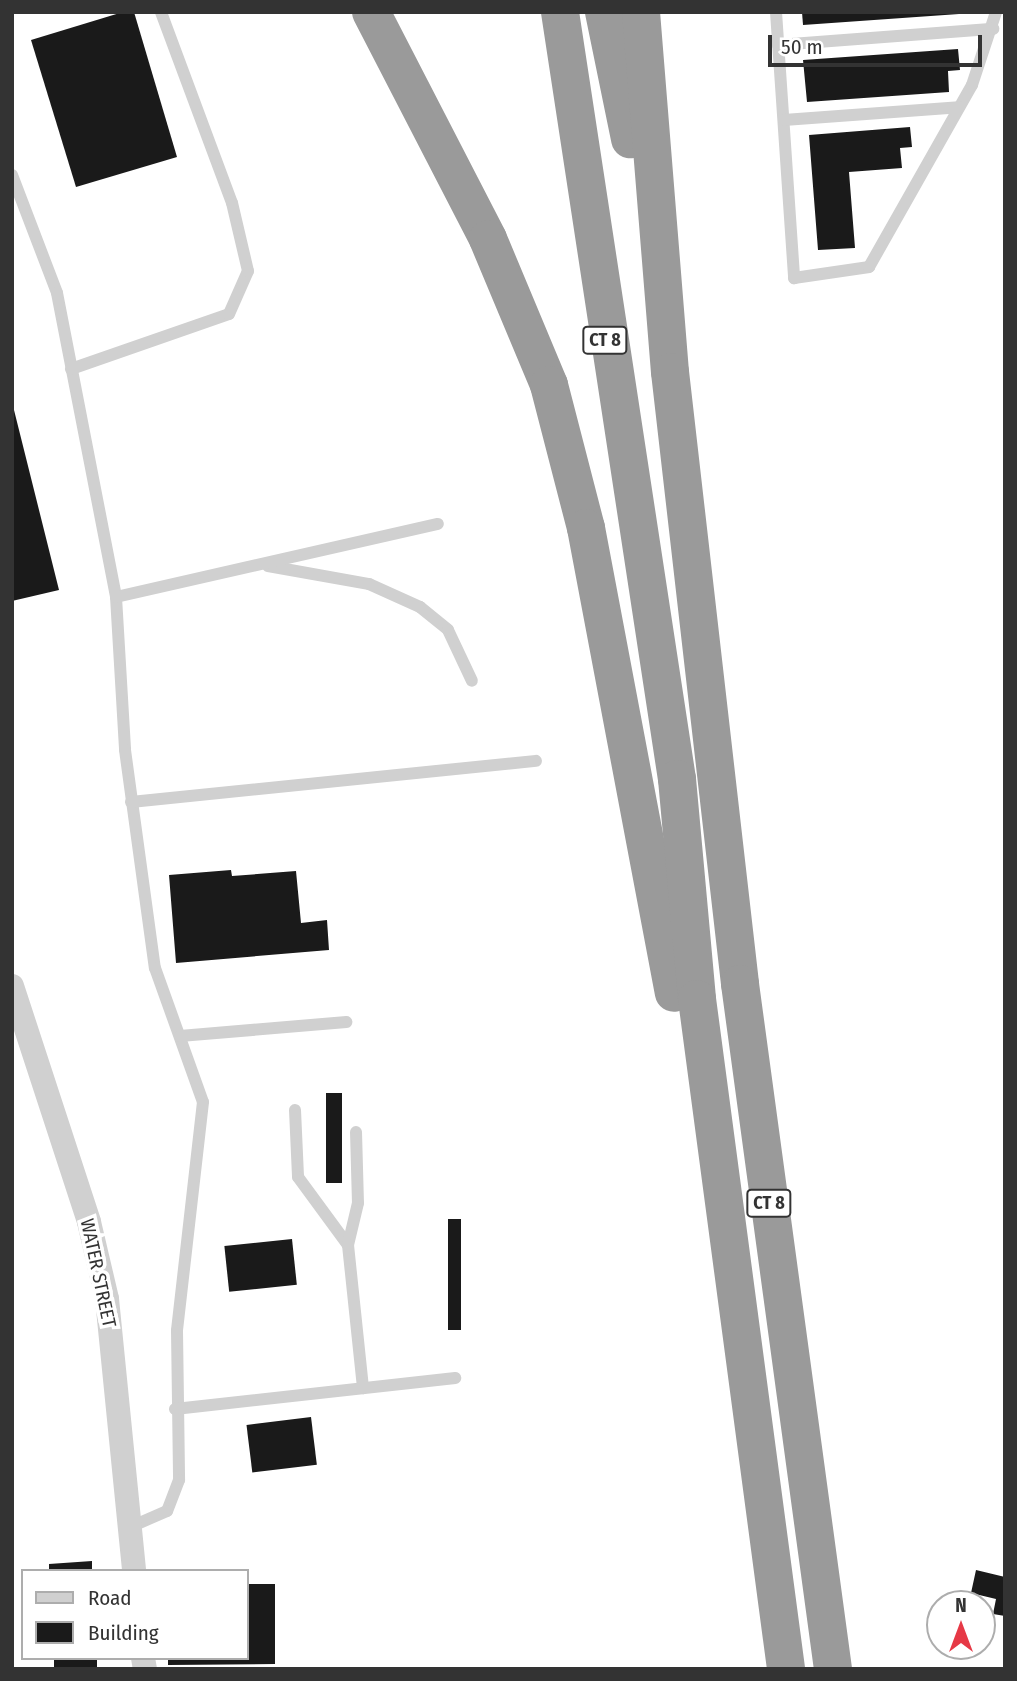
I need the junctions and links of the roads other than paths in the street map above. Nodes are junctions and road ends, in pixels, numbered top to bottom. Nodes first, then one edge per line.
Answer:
1 (161, 12) edge
2 (371, 12) edge
3 (559, 12) edge
4 (604, 12) edge
5 (641, 12) edge
6 (776, 12) edge
7 (996, 12) edge
8 (993, 29) junction
9 (778, 45) junction
10 (960, 107) junction
11 (784, 120) junction
12 (12, 175) edge
13 (71, 369) junction
14 (670, 372) junction
15 (438, 524) dead end
16 (261, 564) junction
17 (116, 597) junction
18 (472, 681) dead end
19 (536, 761) dead end
20 (131, 802) junction
21 (12, 986) edge
22 (346, 1022) dead end
23 (180, 1036) junction
24 (295, 1110) dead end
25 (356, 1132) dead end
26 (348, 1245) junction
27 (783, 1301) junction
28 (743, 1352) junction
29 (455, 1378) dead end
30 (363, 1388) junction
31 (175, 1409) junction
32 (130, 1527) junction
33 (134, 1569) edge
34 (786, 1669) edge
35 (833, 1669) edge
36 (851, 1669) edge

1 - 13 lane
2 - 28 highway
3 - 28 highway, CT 8
4 - 14 highway, CT 8
5 - 14 highway
6 - 9 lane
7 - 8 lane
8 - 9 lane
8 - 10 lane
9 - 11 lane
10 - 11 lane
10 - 11 lane
12 - 13 lane
13 - 17 lane
14 - 27 highway, CT 8
15 - 16 lane
16 - 17 lane
16 - 18 lane
17 - 20 lane
19 - 20 lane
20 - 23 lane
21 - 32 street, WATER STREET
22 - 23 lane
23 - 31 lane
24 - 26 lane
25 - 26 lane
26 - 30 lane
27 - 35 highway, CT 8
27 - 36 highway
28 - 34 highway, CT 8
29 - 30 lane
30 - 31 lane
31 - 32 lane
32 - 33 street, WATER STREET

